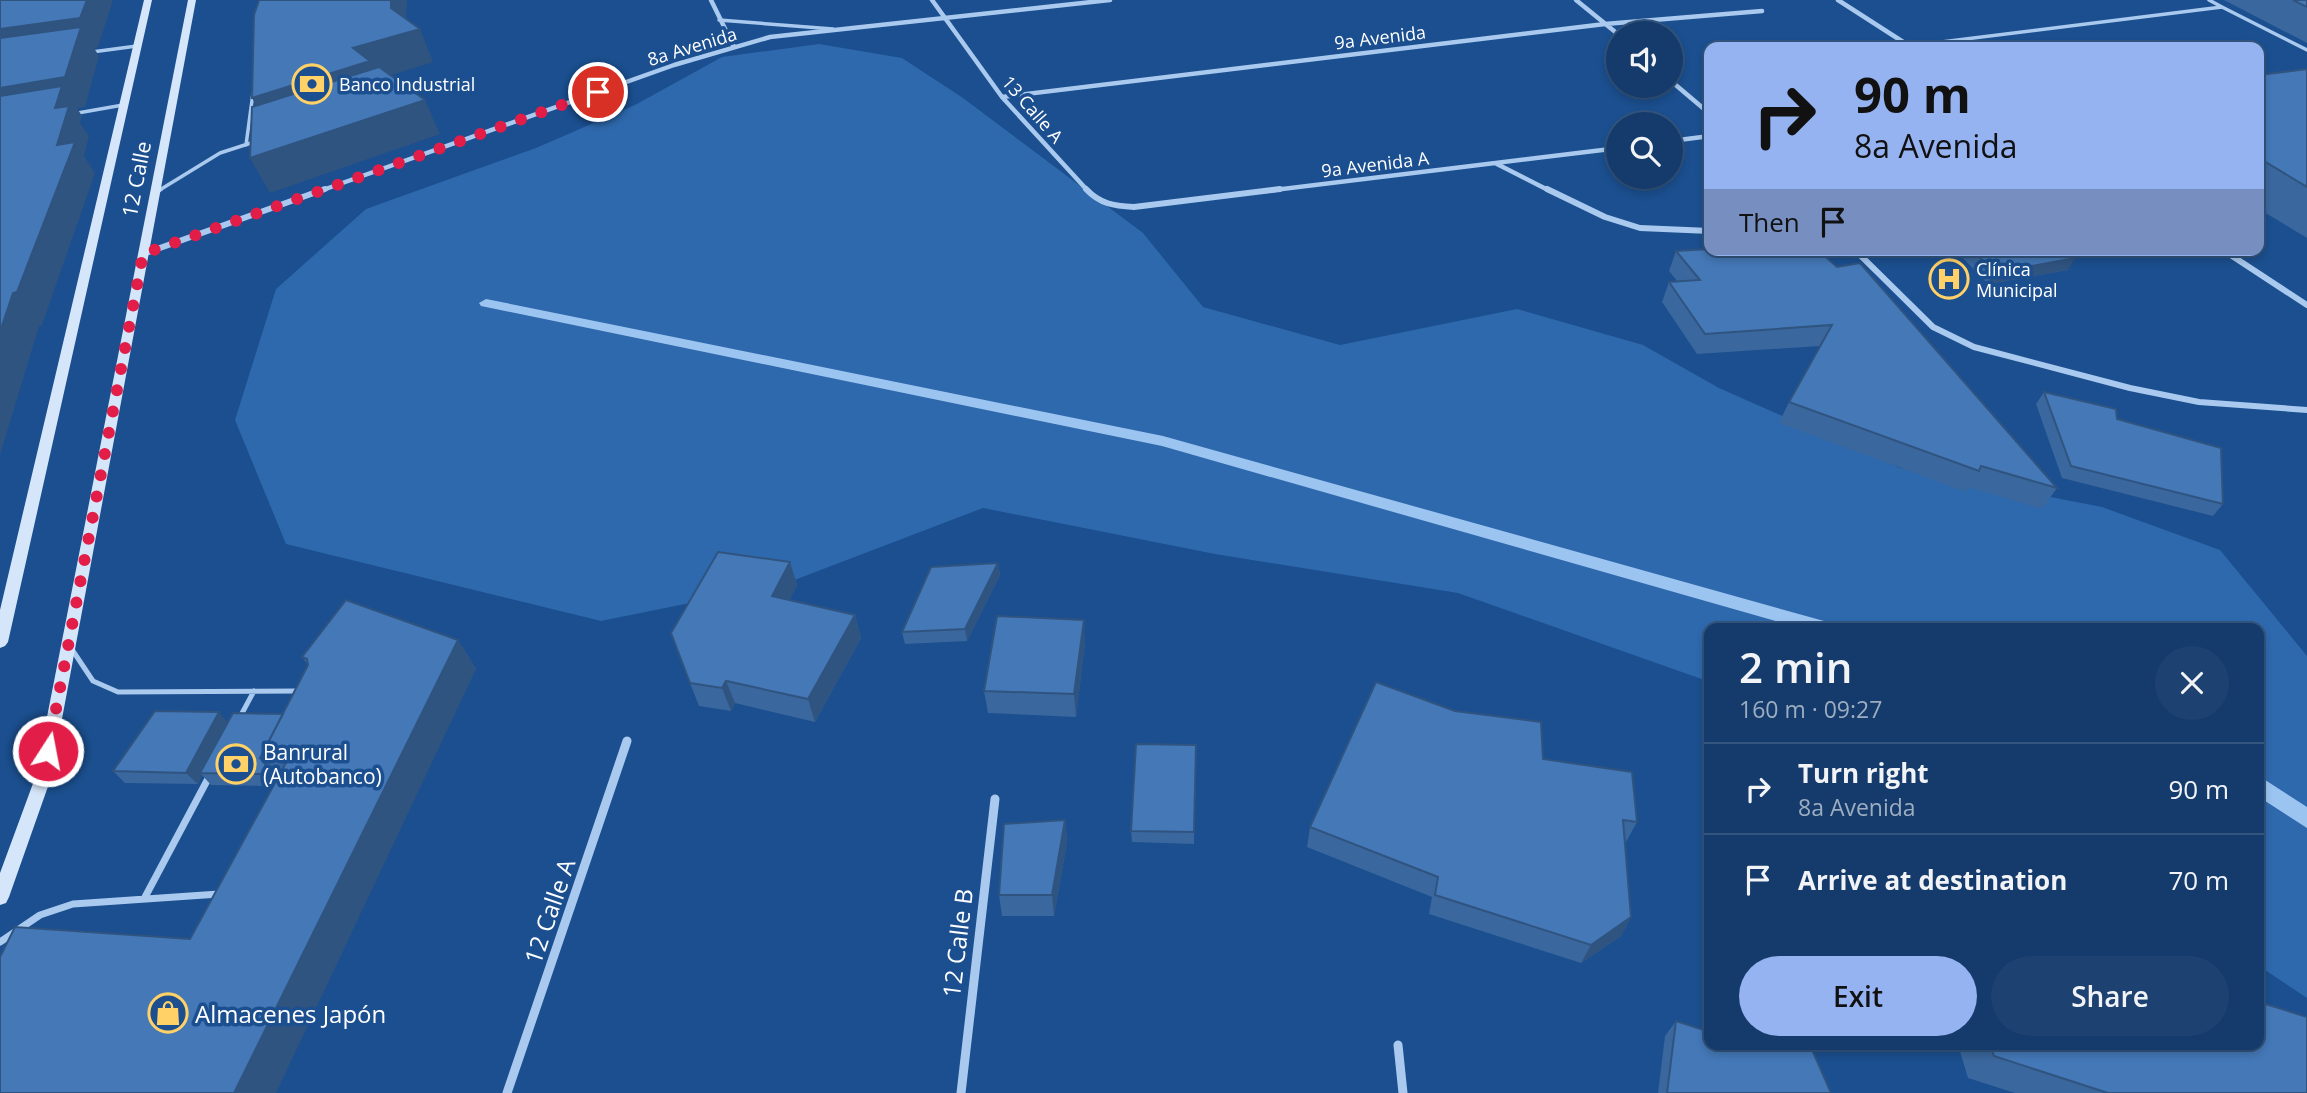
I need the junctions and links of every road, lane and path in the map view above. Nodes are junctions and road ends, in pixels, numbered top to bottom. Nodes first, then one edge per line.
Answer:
1 (148, 0) edge
2 (192, 0) edge
3 (710, 0) edge
4 (932, 0) edge
5 (1110, 0) edge
6 (1576, 0) edge
7 (1838, 0) edge
8 (2209, 0) edge
9 (2222, 7) junction
10 (1762, 11) dead end
11 (947, 19) junction
12 (719, 20) junction
13 (1605, 24) junction
14 (836, 29) junction
15 (1902, 42) edge
16 (1949, 42) edge
17 (137, 46) junction
18 (734, 47) junction
19 (2307, 50) edge
20 (83, 54) edge
21 (428, 85) dead end
22 (1683, 90) edge
23 (253, 92) edge
24 (402, 94) edge
25 (1002, 97) junction
26 (123, 105) junction
27 (1704, 109) edge
28 (69, 114) edge
29 (1704, 137) edge
30 (1683, 139) edge
31 (259, 141) edge
32 (246, 145) junction
33 (1606, 150) edge
34 (1497, 164) junction
35 (155, 193) junction
36 (1134, 207) joint
37 (1704, 231) edge
38 (143, 254) junction
39 (1861, 256) edge
40 (2232, 256) edge
41 (2307, 305) edge
42 (2307, 410) edge
43 (0, 642) edge
44 (69, 645) junction
45 (254, 691) junction
46 (313, 691) edge
47 (235, 728) edge
48 (627, 741) dead end
49 (215, 765) edge
50 (995, 799) dead end
51 (225, 894) edge
52 (0, 897) edge
53 (144, 900) junction
54 (0, 942) edge
55 (1398, 1045) dead end
56 (507, 1093) edge
57 (961, 1093) edge
58 (1403, 1093) edge

1 - 17 main road, 12 Calle
2 - 35 main road, 12 Calle
3 - 12 street
4 - 11 street, 13 Calle A
5 - 11 street, 8a Avenida
6 - 13 street
7 - 15 street
8 - 9 lane
9 - 16 lane
9 - 19 lane
10 - 13 street, 9a Avenida
11 - 14 street, 8a Avenida
11 - 25 street, 13 Calle A
12 - 14 lane
12 - 18 street
13 - 25 street, 9a Avenida
14 - 18 street, 8a Avenida
17 - 20 lane
17 - 26 main road, 12 Calle
18 - 38 street, 8a Avenida
21 - 24 lane
22 - 27 street
23 - 32 lane
25 - 36 street, 13 Calle A
26 - 28 lane
26 - 43 main road, 12 Calle
29 - 30 street
31 - 32 lane
32 - 35 lane
33 - 34 street, 9a Avenida A
34 - 36 street, 9a Avenida A
34 - 37 street
35 - 38 main road, 12 Calle
38 - 44 main road, 12 Calle
39 - 42 street
40 - 41 street
44 - 45 lane
44 - 52 main road, 12 Calle
45 - 46 lane
45 - 47 lane
48 - 56 street, 12 Calle A
49 - 53 lane
50 - 57 street, 12 Calle B
51 - 53 lane
53 - 54 lane
55 - 58 street

